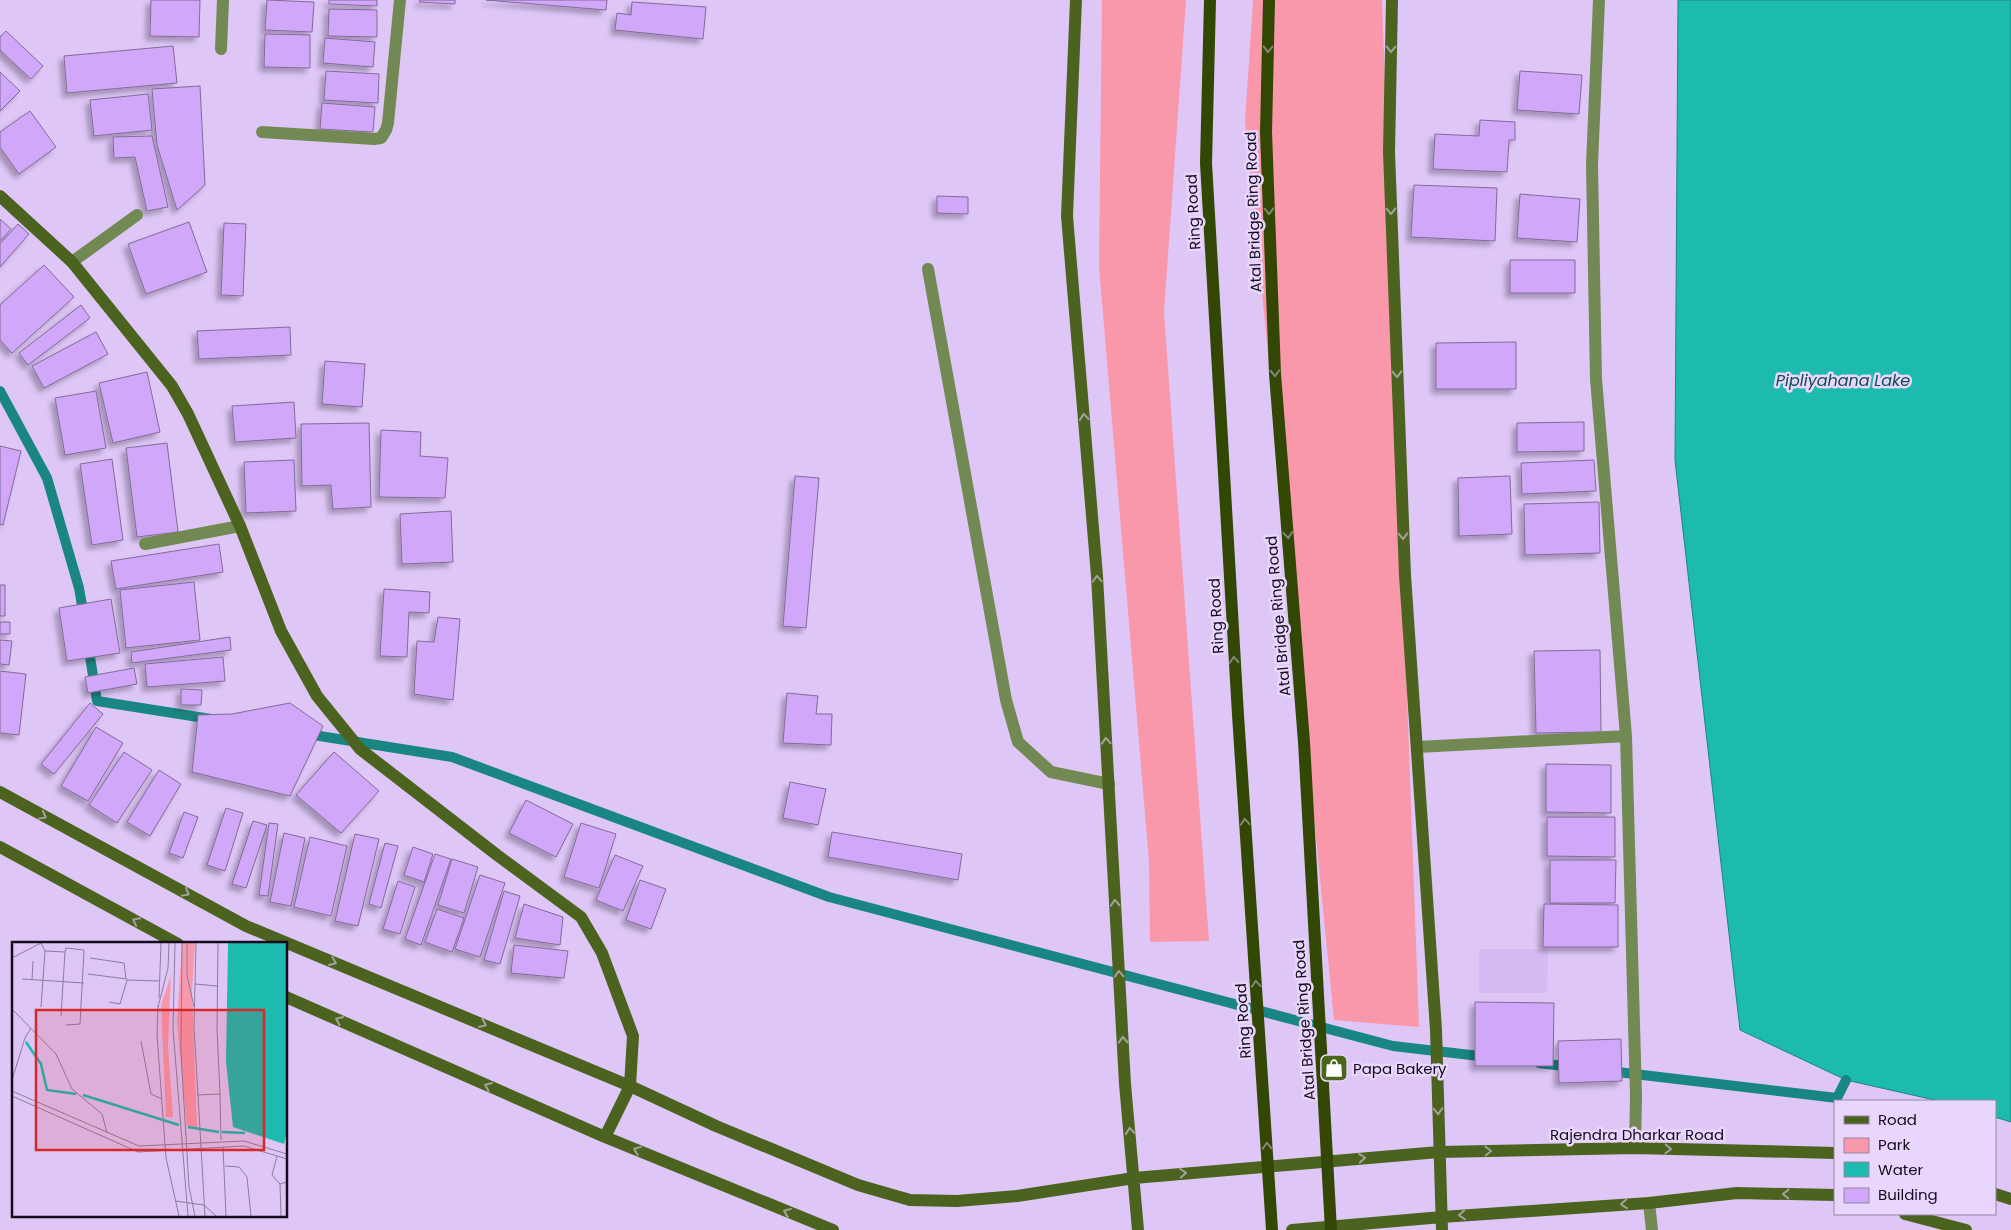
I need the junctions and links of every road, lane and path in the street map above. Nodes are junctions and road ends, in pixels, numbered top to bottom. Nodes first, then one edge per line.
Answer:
1 (223, 0) edge
2 (400, 0) edge
3 (1076, 0) edge
4 (1210, 0) edge
5 (1269, 0) edge
6 (1392, 0) edge
7 (1599, 0) edge
8 (221, 49) dead end
9 (262, 132) dead end
10 (0, 196) edge
11 (137, 215) dead end
12 (72, 262) junction
13 (928, 269) dead end
14 (240, 526) junction
15 (144, 544) dead end
16 (1626, 736) junction
17 (1418, 747) junction
18 (1109, 784) junction
19 (0, 792) edge
20 (0, 848) edge
21 (174, 942) edge
22 (284, 942) edge
23 (288, 944) edge
24 (288, 998) edge
25 (630, 1086) junction
26 (605, 1137) junction
27 (1635, 1148) junction
28 (1439, 1152) junction
29 (1834, 1153) edge
30 (1134, 1178) junction
31 (1996, 1194) edge
32 (1834, 1195) edge
33 (2011, 1199) edge
34 (1650, 1203) junction
35 (1909, 1215) edge
36 (1442, 1217) junction
37 (833, 1230) edge
38 (1138, 1230) edge
39 (1272, 1230) edge
40 (1292, 1230) edge
41 (1331, 1230) edge
42 (1442, 1230) edge
43 (1652, 1230) edge
44 (1966, 1230) edge

1 - 8 street
2 - 9 street
18 -> 3 street
39 -> 4 main road, Ring Road, bridge
5 -> 41 main road, Atal Bridge Ring Road, bridge
6 -> 17 street
7 - 16 street
10 - 12 street
11 - 12 street
12 - 14 street
13 - 18 street
14 - 15 street
14 - 25 street
16 - 17 street
16 - 27 street
17 -> 28 street
30 -> 18 street
19 -> 22 street, Rajendra Dharkar Road
21 -> 20 street
23 -> 25 street, Rajendra Dharkar Road
26 -> 24 street
25 - 26 street
25 - 30 street, Rajendra Dharkar Road
37 -> 26 street
28 -> 27 street, Rajendra Dharkar Road
27 -> 29 street, Rajendra Dharkar Road
30 -> 28 street, Rajendra Dharkar Road
28 - 36 street
30 - 38 street
31 - 33 street
32 -> 34 street
34 -> 36 street
34 - 43 street
35 - 44 street
36 - 40 street
36 - 42 street

